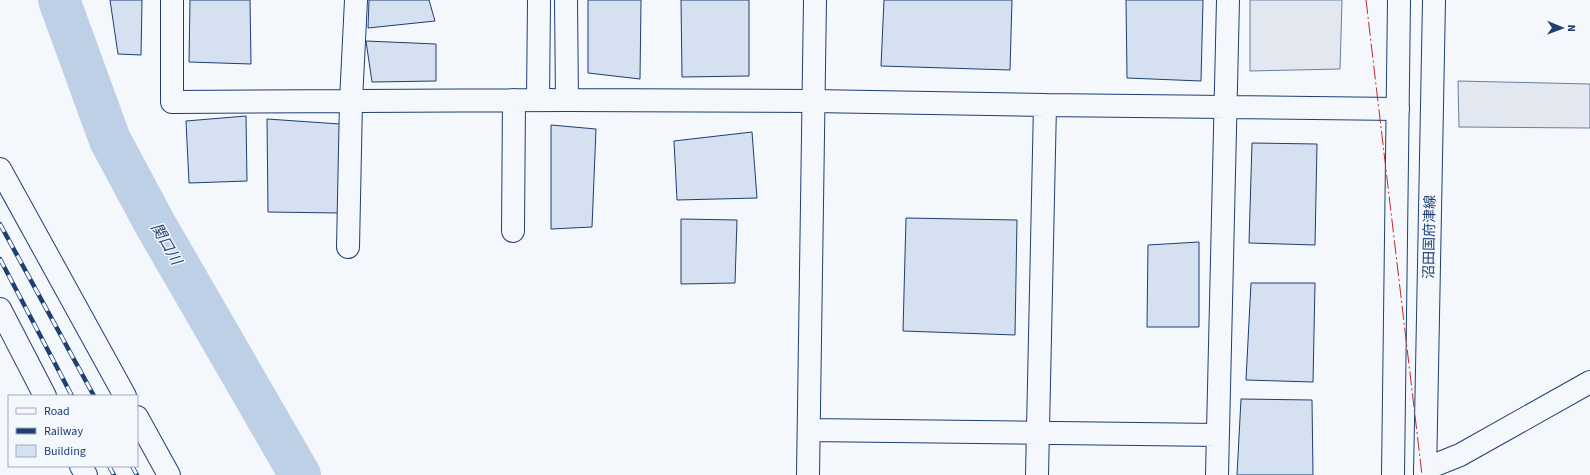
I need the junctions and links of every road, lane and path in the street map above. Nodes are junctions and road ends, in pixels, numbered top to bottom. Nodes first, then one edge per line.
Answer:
1 (172, 0) edge
2 (356, 0) edge
3 (539, 0) edge
4 (566, 0) edge
5 (815, 0) edge
6 (1228, 0) edge
7 (1399, 0) edge
8 (1434, 0) edge
9 (514, 100) junction
10 (538, 100) junction
11 (567, 100) junction
12 (351, 101) junction
13 (762, 101) junction
14 (814, 101) junction
15 (1045, 105) junction
16 (1225, 108) junction
17 (1398, 109) junction
18 (0, 169) edge
19 (7, 197) edge
20 (513, 231) dead end
21 (348, 247) dead end
22 (0, 309) edge
23 (1590, 382) edge
24 (44, 395) edge
25 (124, 395) edge
26 (138, 420) edge
27 (808, 430) junction
28 (1038, 433) junction
29 (1218, 435) junction
30 (1425, 472) edge
31 (169, 475) edge
32 (808, 475) edge
33 (1037, 475) edge
34 (1217, 475) edge
35 (1393, 475) edge

1 - 12 street
2 - 12 street
3 - 10 street
4 - 11 street
5 - 14 street
6 - 16 street
7 - 17 street
8 - 30 street, 沼田国府津線
9 - 10 street
9 - 12 street
9 - 20 street
10 - 11 street
10 - 13 street
11 - 13 street
12 - 21 street
13 - 14 street
14 - 15 street
14 - 27 street
15 - 16 street
15 - 28 street
16 - 17 street
16 - 29 street
17 - 35 street
18 - 19 street
19 - 25 street
22 - 24 street
23 - 30 street
26 - 31 street
27 - 28 street
27 - 32 street
28 - 29 street
28 - 33 street
29 - 34 street

